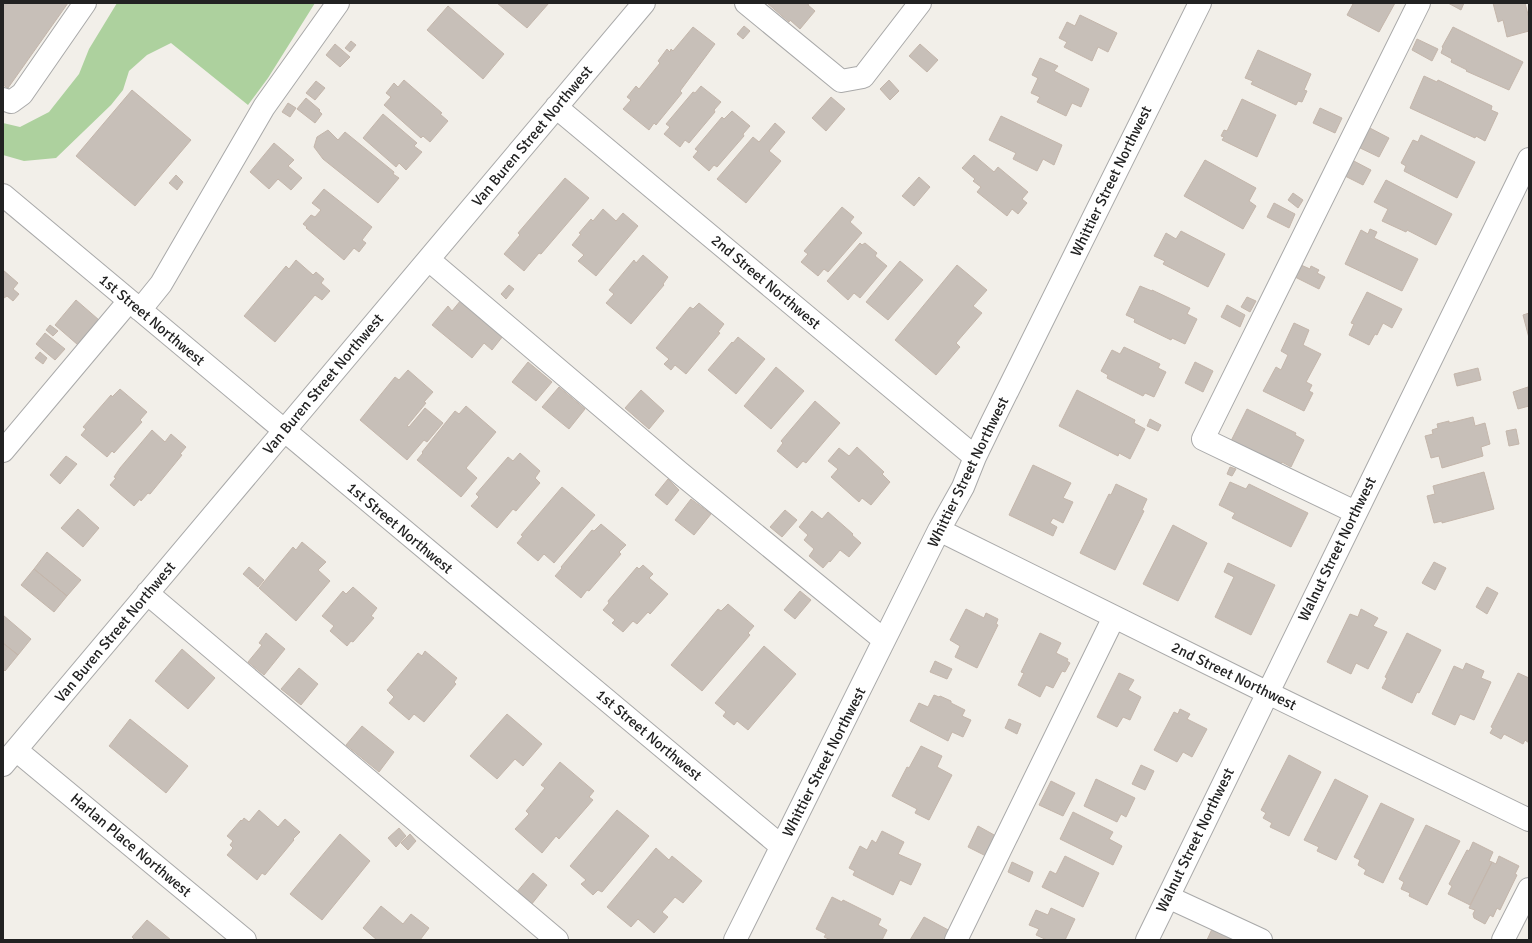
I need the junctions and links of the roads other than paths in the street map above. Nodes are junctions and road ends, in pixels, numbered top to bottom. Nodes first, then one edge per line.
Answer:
1 (85, 3) edge
2 (338, 3) edge
3 (644, 3) edge
4 (746, 3) edge
5 (920, 3) edge
6 (1200, 3) edge
7 (1419, 3) edge
8 (3, 98) edge
9 (556, 107) junction
10 (1529, 159) edge
11 (3, 194) edge
12 (429, 260) junction
13 (135, 306) junction
14 (283, 431) junction
15 (3, 451) edge
16 (975, 457) junction
17 (1355, 512) junction
18 (939, 530) junction
19 (148, 593) junction
20 (1114, 617) junction
21 (884, 640) junction
22 (1268, 692) junction
23 (10, 758) edge
24 (1529, 820) edge
25 (781, 846) junction
26 (1529, 889) edge
27 (1168, 897) junction
28 (245, 940) edge
29 (557, 940) edge
30 (735, 940) edge
31 (956, 940) edge
32 (1147, 940) edge
33 (1261, 940) edge
34 (1503, 940) edge

1 - 8 street
2 - 13 street
3 - 9 street, Van Buren Street Northwest
4 - 5 street
6 - 16 street, Whittier Street Northwest
7 - 17 street
9 - 12 street, Van Buren Street Northwest
9 - 16 street, 2nd Street Northwest
10 - 17 street, Walnut Street Northwest
11 - 13 street, 1st Street Northwest
12 - 14 street, Van Buren Street Northwest
12 - 21 street
13 - 14 street, 1st Street Northwest
13 - 15 street
14 - 19 street, Van Buren Street Northwest
14 - 25 street, 1st Street Northwest
16 - 18 street, Whittier Street Northwest
17 - 22 street, Walnut Street Northwest
18 - 20 street, 2nd Street Northwest
18 - 21 street, Whittier Street Northwest
19 - 23 street, Van Buren Street Northwest
19 - 29 street
20 - 22 street, 2nd Street Northwest
20 - 31 street
21 - 25 street, Whittier Street Northwest
22 - 24 street, 2nd Street Northwest
22 - 27 street, Walnut Street Northwest
23 - 28 street, Harlan Place Northwest
25 - 30 street, Whittier Street Northwest
26 - 34 street
27 - 32 street, Walnut Street Northwest
27 - 33 street

